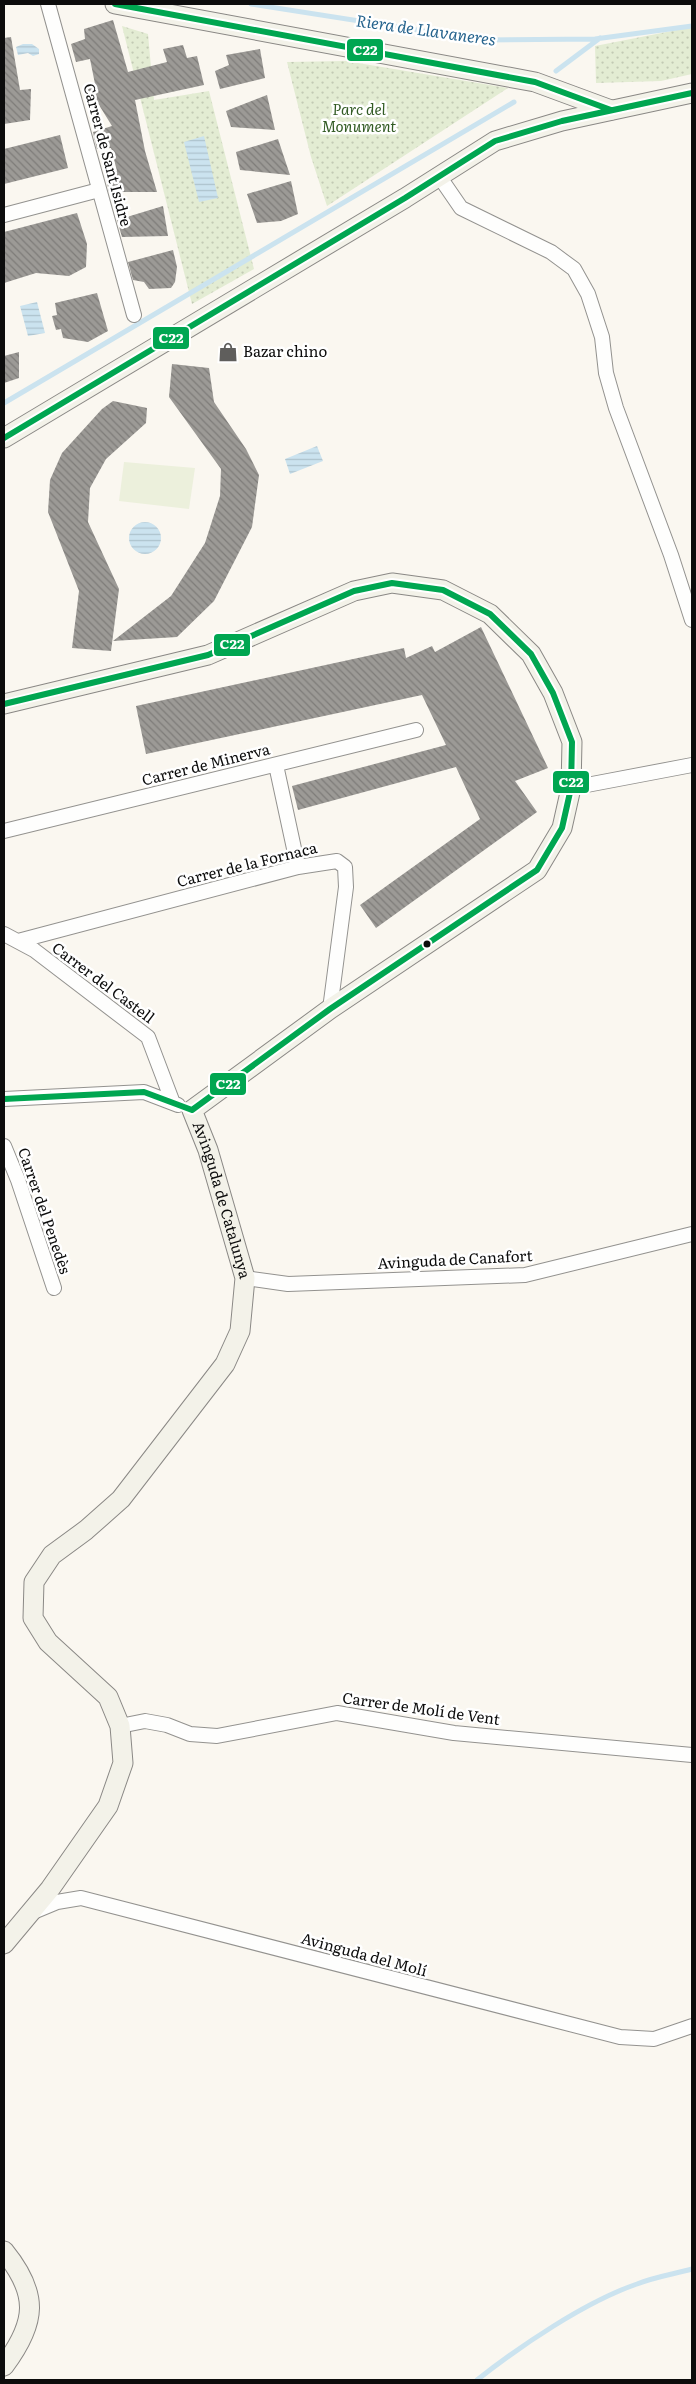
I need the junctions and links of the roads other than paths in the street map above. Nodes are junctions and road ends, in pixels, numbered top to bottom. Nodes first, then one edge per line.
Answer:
1 (48, 4) edge
2 (115, 4) edge
3 (692, 93) edge
4 (611, 110) junction
5 (440, 176) junction
6 (100, 190) junction
7 (4, 216) edge
8 (134, 315) dead end
9 (4, 438) edge
10 (692, 620) edge
11 (4, 704) edge
12 (416, 730) dead end
13 (692, 764) edge
14 (276, 765) junction
15 (571, 788) junction
16 (4, 831) edge
17 (298, 867) junction
18 (4, 934) edge
19 (18, 941) junction
20 (330, 1009) junction
21 (4, 1099) edge
22 (173, 1103) junction
23 (192, 1110) junction
24 (4, 1146) edge
25 (692, 1234) edge
26 (245, 1278) junction
27 (54, 1288) dead end
28 (120, 1726) junction
29 (692, 1755) edge
30 (29, 1914) junction
31 (4, 1944) edge
32 (692, 2026) edge
33 (4, 2251) edge
34 (4, 2366) edge

1 - 6 street, Carrer de Sant Isidre
2 - 4 street
3 - 4 street
4 - 5 street
5 - 9 street
5 - 10 street
6 - 7 street
6 - 8 street, Carrer de Sant Isidre
11 - 15 street, Avinguda de Catalunya
12 - 14 street, Carrer de Minerva
13 - 15 street
14 - 16 street, Carrer de Minerva
14 - 17 street
15 - 20 street, Avinguda de Catalunya
17 - 19 street, Carrer de la Fornaca
17 - 20 street, Carrer de la Fornaca
18 - 19 street, Carrer del Castell
19 - 22 street, Carrer del Castell
20 - 23 street, Avinguda de Catalunya
21 - 22 street
22 - 23 street
23 - 26 street, Avinguda de Catalunya
24 - 27 street, Carrer del Penedès
25 - 26 street, Avinguda de Canafort
26 - 28 street, Avinguda de Catalunya
28 - 29 street, Carrer de Molí de Vent
28 - 30 street, Avinguda de Catalunya
30 - 31 street, Avinguda de Catalunya
30 - 32 street, Avinguda del Molí
33 - 34 street

